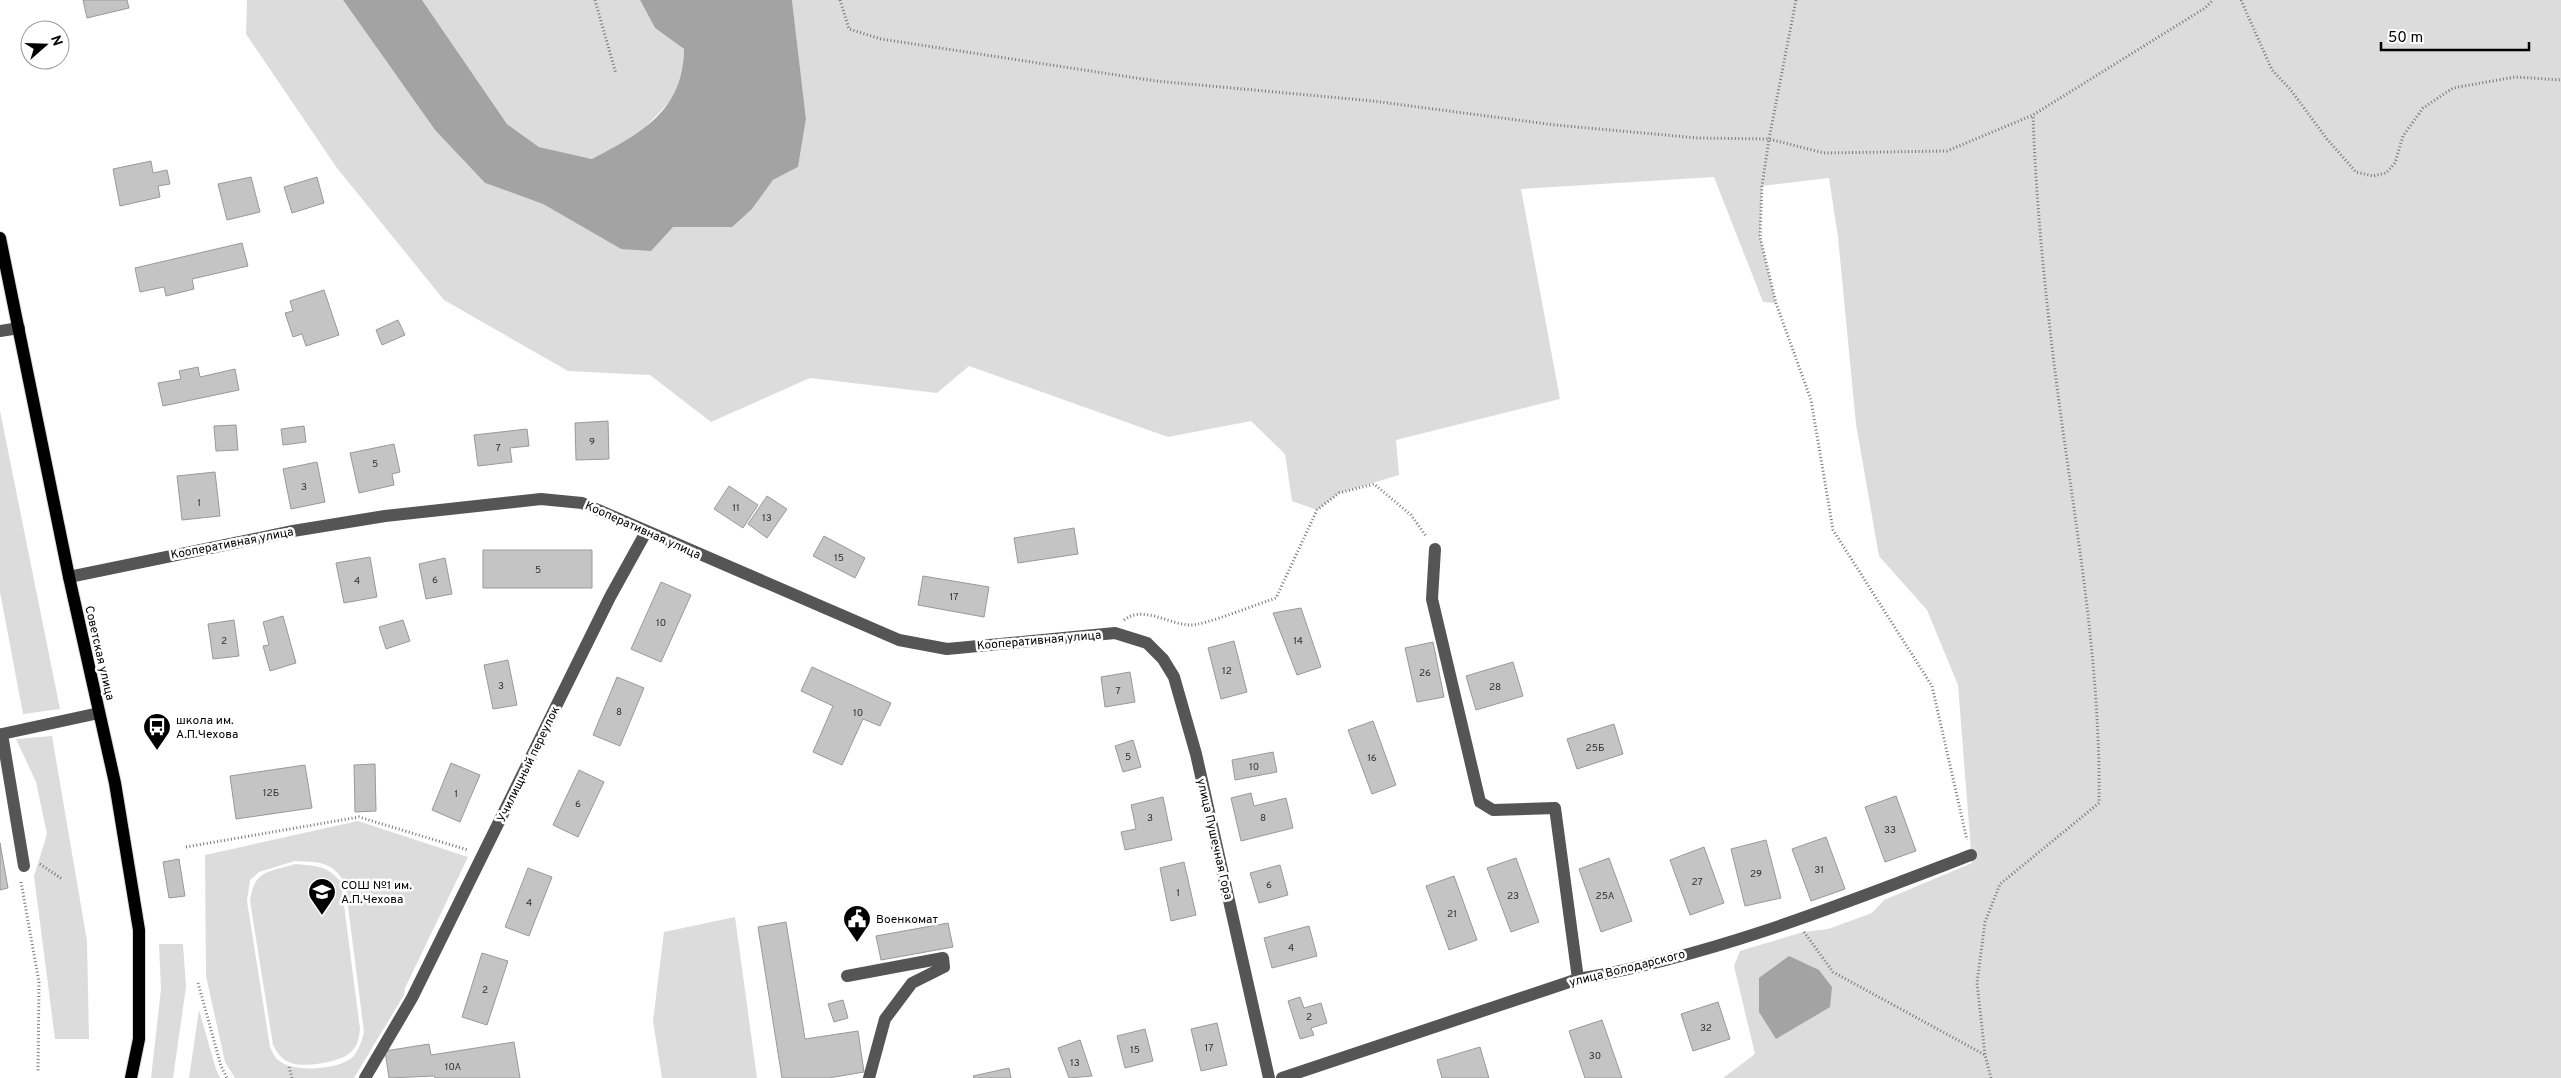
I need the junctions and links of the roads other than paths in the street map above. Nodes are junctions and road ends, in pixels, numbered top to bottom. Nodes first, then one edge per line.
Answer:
1 (0, 238) edge
2 (18, 328) junction
3 (0, 331) edge
4 (646, 532) junction
5 (1435, 549) road end
6 (69, 577) junction
7 (1115, 633) joint
8 (99, 713) junction
9 (1, 730) edge
10 (4, 773) edge
11 (1971, 855) road end
12 (30, 864) road end
13 (847, 976) dead end
14 (1578, 979) junction
15 (131, 1078) edge
16 (365, 1078) edge
17 (869, 1078) edge
18 (1269, 1078) edge
19 (1282, 1078) edge

1 - 2 main road, Советская улица
2 - 3 street
2 - 6 main road, Советская улица
4 - 6 street, Кооперативная улица
4 - 7 street, Кооперативная улица
4 - 16 street, Училищный переулок
5 - 14 street
6 - 8 main road, Советская улица
7 - 18 street, улица Пушечная Гора
8 - 9 street
8 - 15 main road, Советская улица
9 - 10 street
10 - 12 street
11 - 14 street, улица Володарского
13 - 17 street
14 - 19 street, улица Володарского

